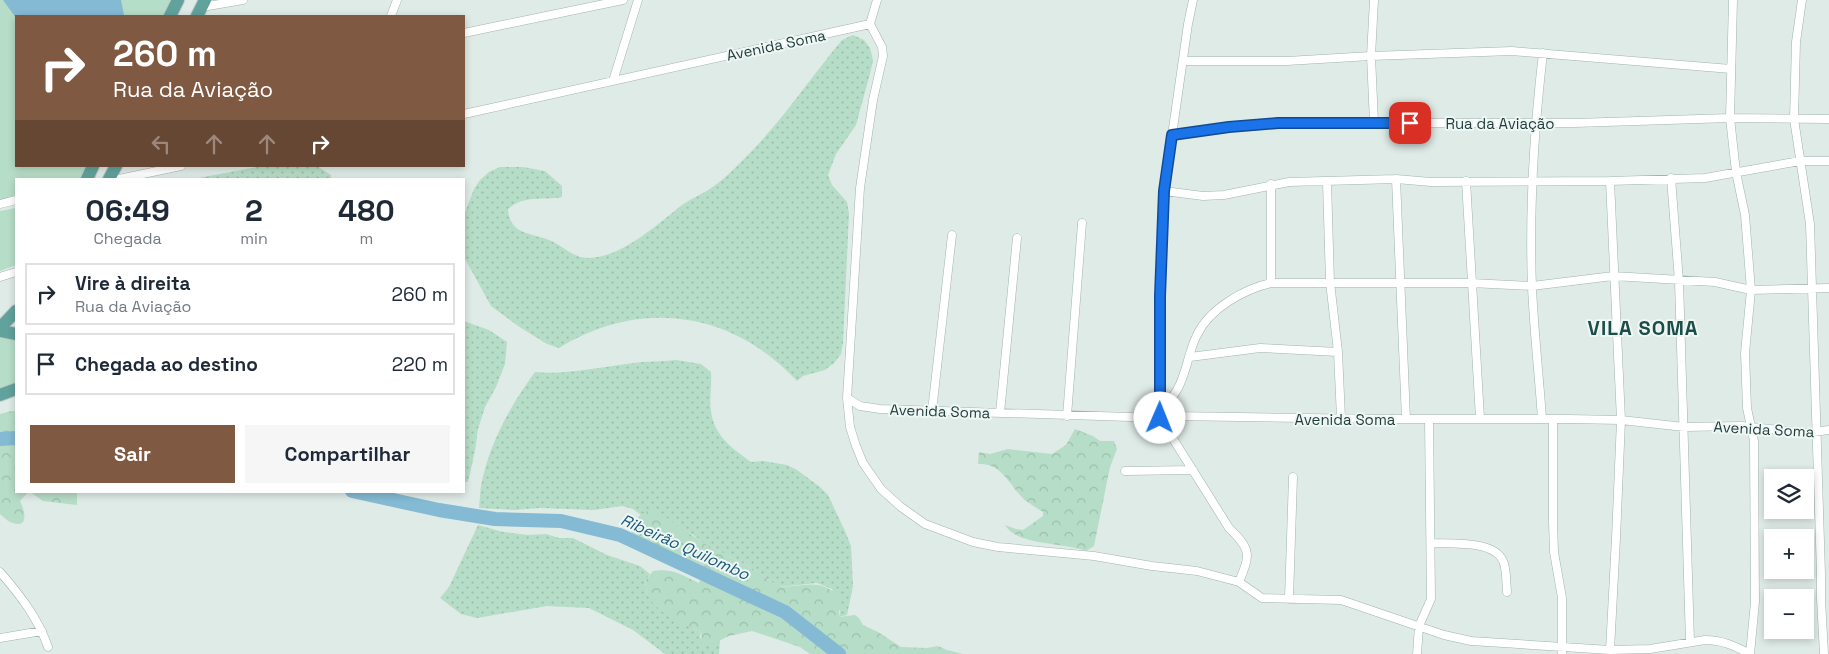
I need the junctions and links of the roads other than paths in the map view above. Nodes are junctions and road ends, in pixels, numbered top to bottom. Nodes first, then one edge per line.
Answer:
1 (178, 0) edge
2 (243, 0) edge
3 (397, 0) edge
4 (623, 0) edge
5 (638, 0) edge
6 (876, 0) edge
7 (1193, 0) edge
8 (1374, 0) edge
9 (1733, 0) edge
10 (1802, 0) edge
11 (218, 2) edge
12 (201, 8) edge
13 (170, 15) edge
14 (391, 15) edge
15 (870, 24) junction
16 (465, 33) edge
17 (1543, 52) junction
18 (1371, 56) junction
19 (1183, 61) junction
20 (1730, 69) junction
21 (613, 81) junction
22 (465, 114) edge
23 (1730, 118) junction
24 (1794, 119) junction
25 (1829, 119) edge
26 (1374, 123) junction
27 (1535, 123) junction
28 (1172, 135) junction
29 (1800, 161) junction
30 (1829, 161) edge
31 (176, 167) edge
32 (1736, 172) junction
33 (124, 178) edge
34 (1671, 178) junction
35 (1396, 179) junction
36 (1466, 181) junction
37 (1532, 181) junction
38 (1610, 181) junction
39 (1327, 182) junction
40 (1271, 184) junction
41 (1164, 191) junction
42 (15, 200) edge
43 (0, 204) edge
44 (1082, 223) dead end
45 (952, 235) dead end
46 (1017, 238) dead end
47 (15, 272) edge
48 (1613, 276) junction
49 (0, 277) edge
50 (1679, 281) junction
51 (1330, 282) junction
52 (1400, 282) junction
53 (1271, 283) junction
54 (1471, 283) junction
55 (1532, 286) junction
56 (1812, 288) junction
57 (1829, 288) edge
58 (1751, 290) junction
59 (15, 312) edge
60 (0, 330) edge
61 (15, 334) edge
62 (1338, 352) junction
63 (1190, 357) junction
64 (15, 389) edge
65 (0, 395) edge
66 (847, 398) junction
67 (932, 411) junction
68 (1000, 413) junction
69 (1161, 415) junction
70 (1067, 416) junction
71 (1341, 418) junction
72 (1480, 418) junction
73 (1406, 419) junction
74 (1429, 419) junction
75 (1542, 419) junction
76 (1553, 419) junction
77 (1621, 420) junction
78 (1684, 427) junction
79 (1751, 427) junction
80 (1829, 430) edge
81 (1816, 433) junction
82 (1192, 470) junction
83 (1125, 471) dead end
84 (1293, 478) dead end
85 (1432, 543) junction
86 (0, 572) edge
87 (1239, 582) junction
88 (1506, 592) dead end
89 (1289, 598) junction
90 (1419, 626) junction
91 (42, 631) junction
92 (0, 638) edge
93 (1690, 642) junction
94 (48, 648) dead end
95 (1563, 650) edge
96 (1610, 650) junction
97 (1417, 654) edge
98 (1750, 654) edge
99 (1824, 654) edge

1 - 13 main road
2 - 11 street
3 - 14 street
4 - 16 street
5 - 21 street
6 - 15 street
7 - 19 street
8 - 18 street
9 - 20 street
10 - 24 street
11 - 12 street
15 - 21 street, Avenida Soma
15 - 66 street
17 - 18 street
17 - 20 street
17 - 27 street
18 - 19 street
18 - 26 street
19 - 28 street
20 - 23 street
21 - 22 street, Avenida Soma
23 - 24 street, Rua da Aviação
23 - 27 street, Rua da Aviação
23 - 32 street
24 - 25 street, Rua da Aviação
24 - 29 street
26 - 27 street, Rua da Aviação
26 - 28 street, Rua da Aviação
27 - 37 street
28 - 41 street
29 - 30 street
29 - 32 street
29 - 56 street
31 - 33 street
32 - 34 street
32 - 58 street
34 - 38 street
34 - 50 street
35 - 36 street
35 - 39 street
35 - 52 street
36 - 37 street
36 - 54 street
37 - 38 street
37 - 55 street
38 - 48 street
39 - 40 street
39 - 51 street
40 - 41 street
40 - 53 street
41 - 69 street
42 - 43 street
44 - 70 street
45 - 67 street
46 - 68 street
47 - 49 street
48 - 50 street
48 - 55 street
48 - 77 street
50 - 58 street
50 - 78 street
51 - 52 street
51 - 53 street
51 - 62 street
52 - 54 street
52 - 73 street
53 - 63 street
54 - 55 street
54 - 72 street
55 - 75 street
56 - 57 street
56 - 58 street
56 - 81 street
58 - 79 street
59 - 60 main road
60 - 61 main road
62 - 63 street
62 - 71 street
63 - 69 street
64 - 65 main road
66 - 67 street, Avenida Soma
66 - 87 street
67 - 68 street, Avenida Soma
68 - 70 street, Avenida Soma
69 - 70 street, Avenida Soma
69 - 71 street, Avenida Soma
69 - 82 street
71 - 73 street, Avenida Soma
72 - 74 street, Avenida Soma
72 - 75 street, Avenida Soma
73 - 74 street, Avenida Soma
74 - 85 street
75 - 76 street, Avenida Soma
76 - 77 street, Avenida Soma
76 - 95 street
77 - 78 street, Avenida Soma
77 - 96 street
78 - 79 street, Avenida Soma
78 - 93 street
79 - 81 street, Avenida Soma
79 - 98 street
80 - 81 street, Avenida Soma
81 - 99 street
82 - 83 street
82 - 87 street
84 - 89 street
85 - 88 street
85 - 90 street
86 - 91 street
87 - 89 street
89 - 90 street
90 - 95 street
90 - 97 street
91 - 92 street
91 - 94 street
93 - 96 street
93 - 98 street
95 - 96 street

